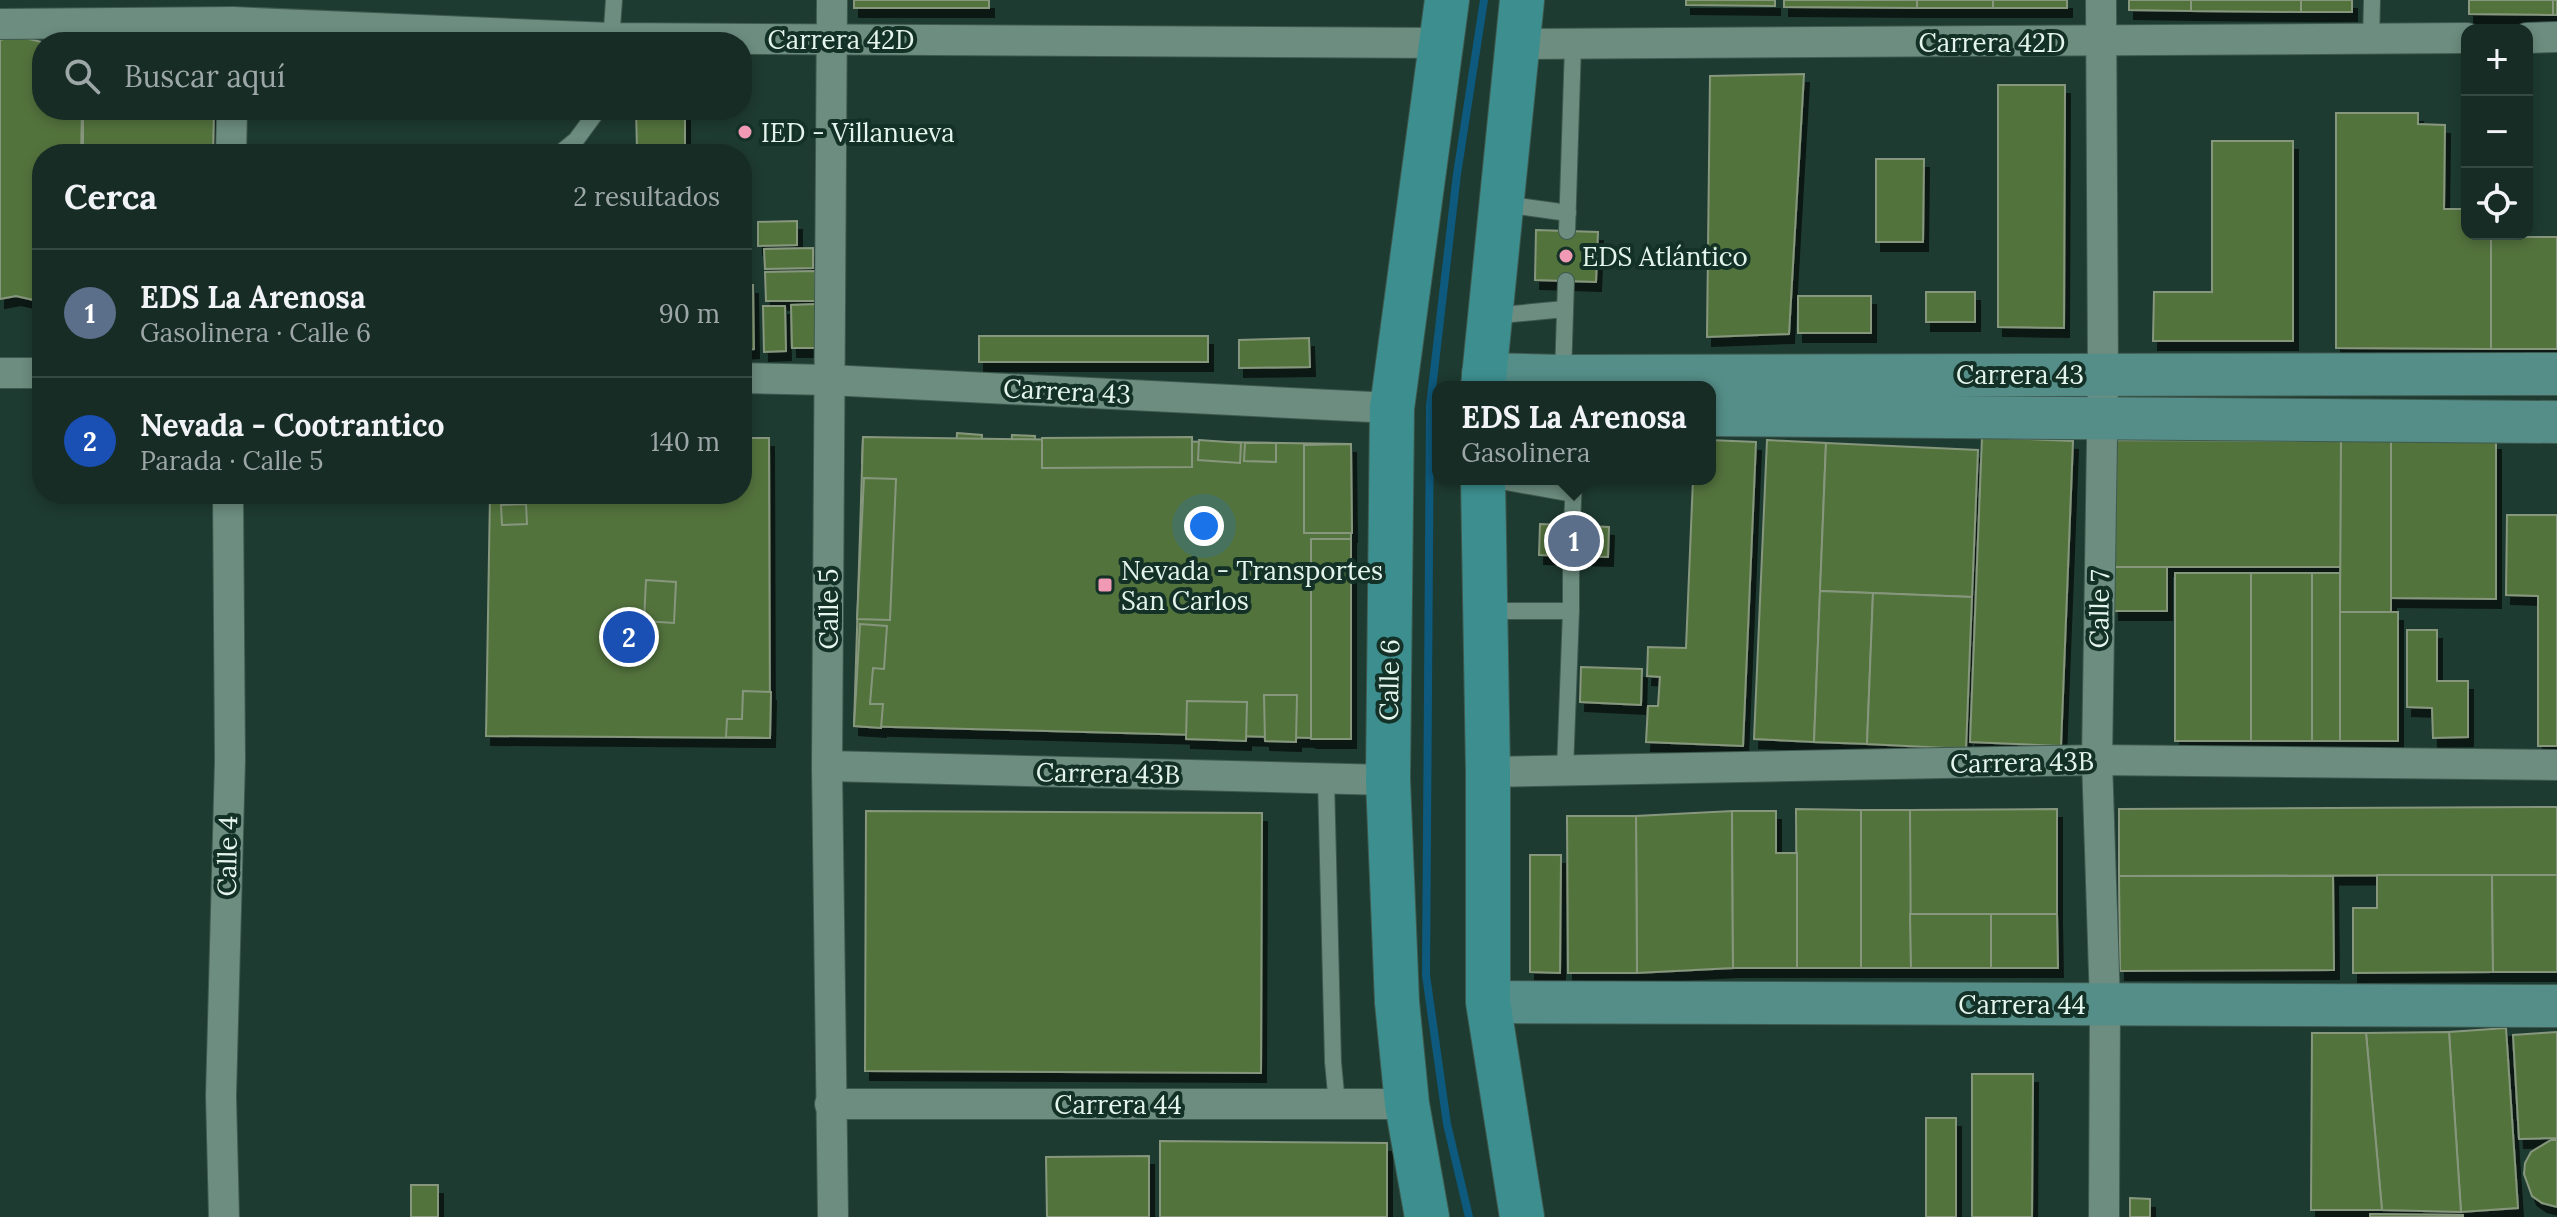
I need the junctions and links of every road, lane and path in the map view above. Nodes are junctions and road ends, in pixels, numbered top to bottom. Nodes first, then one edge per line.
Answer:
1 (614, 0) edge
2 (832, 0) edge
3 (1447, 0) edge
4 (1522, 0) edge
5 (2101, 0) edge
6 (2372, 0) edge
7 (233, 21) edge
8 (0, 24) edge
9 (452, 32) edge
10 (612, 32) edge
11 (2557, 37) edge
12 (832, 38) junction
13 (2461, 38) edge
14 (2533, 38) edge
15 (752, 39) edge
16 (2371, 39) junction
17 (2101, 41) junction
18 (1442, 43) junction
19 (1517, 44) junction
20 (1573, 45) junction
21 (232, 120) edge
22 (591, 120) edge
23 (231, 144) edge
24 (571, 144) edge
25 (1503, 204) junction
26 (1568, 213) junction
27 (1567, 231) dead end
28 (1566, 281) dead end
29 (1565, 309) junction
30 (1490, 316) junction
31 (0, 373) edge
32 (32, 373) edge
33 (2103, 374) junction
34 (2557, 374) edge
35 (1563, 376) junction
36 (752, 378) edge
37 (829, 380) junction
38 (1483, 380) edge
39 (1392, 408) junction
40 (1716, 415) edge
41 (2102, 419) junction
42 (2557, 422) edge
43 (1483, 485) edge
44 (1574, 486) edge
45 (228, 504) edge
46 (1572, 525) dead end
47 (1571, 556) dead end
48 (1485, 611) junction
49 (1571, 611) junction
50 (2097, 760) junction
51 (2557, 765) edge
52 (827, 766) junction
53 (1565, 770) junction
54 (1488, 772) junction
55 (1326, 779) junction
56 (1388, 780) junction
57 (1488, 1002) junction
58 (2105, 1004) junction
59 (2557, 1006) edge
60 (830, 1104) junction
61 (1337, 1104) junction
62 (1407, 1104) junction
63 (224, 1217) edge
64 (833, 1217) edge
65 (1427, 1217) edge
66 (1522, 1217) edge
67 (2104, 1217) edge

1 - 10 lane
2 - 12 street, Calle 5
3 - 18 main road, Calle 6
4 - 19 main road
5 - 17 street, Calle 7
6 - 16 lane
7 - 8 street, Carrera 42D
7 - 9 street, Carrera 42D
11 - 14 street
12 - 15 street, Carrera 42D
12 - 18 street, Carrera 42D
12 - 37 street, Calle 5
13 - 16 street, Carrera 42D
16 - 17 street, Carrera 42D
17 - 20 street, Carrera 42D
17 - 33 street, Calle 7
18 - 39 main road, Calle 6
19 - 20 street, Carrera 42D
19 - 25 main road
20 - 26 lane
21 - 23 street
22 - 24 lane
25 - 26 lane
25 - 30 main road
26 - 27 lane
28 - 29 lane
29 - 30 lane
29 - 35 lane
30 - 38 main road
31 - 32 street
33 - 34 street, Carrera 43
33 - 35 street, Carrera 43
33 - 41 street, Calle 7
35 - 38 street, Carrera 43
36 - 37 street, Carrera 43
37 - 39 street, Carrera 43
37 - 52 street, Calle 5
39 - 56 main road, Calle 6
40 - 41 street, Carrera 43
41 - 42 street, Carrera 43
41 - 50 street, Calle 7
43 - 48 main road
44 - 46 lane
45 - 63 street, Calle 4
47 - 49 lane
48 - 49 lane
48 - 54 main road
49 - 53 lane
50 - 51 street, Carrera 43B
50 - 53 street, Carrera 43B
50 - 58 street, Calle 7
52 - 55 street, Carrera 43B
52 - 60 street, Calle 5
53 - 54 street, Carrera 43B
54 - 57 main road
55 - 56 street, Carrera 43B
55 - 61 lane
56 - 62 main road, Calle 6
57 - 58 street, Carrera 44
57 - 66 main road
58 - 59 street, Carrera 44
58 - 67 street, Calle 7
60 - 61 street, Carrera 44
60 - 64 street, Calle 5
61 - 62 street, Carrera 44
62 - 65 main road, Calle 6

